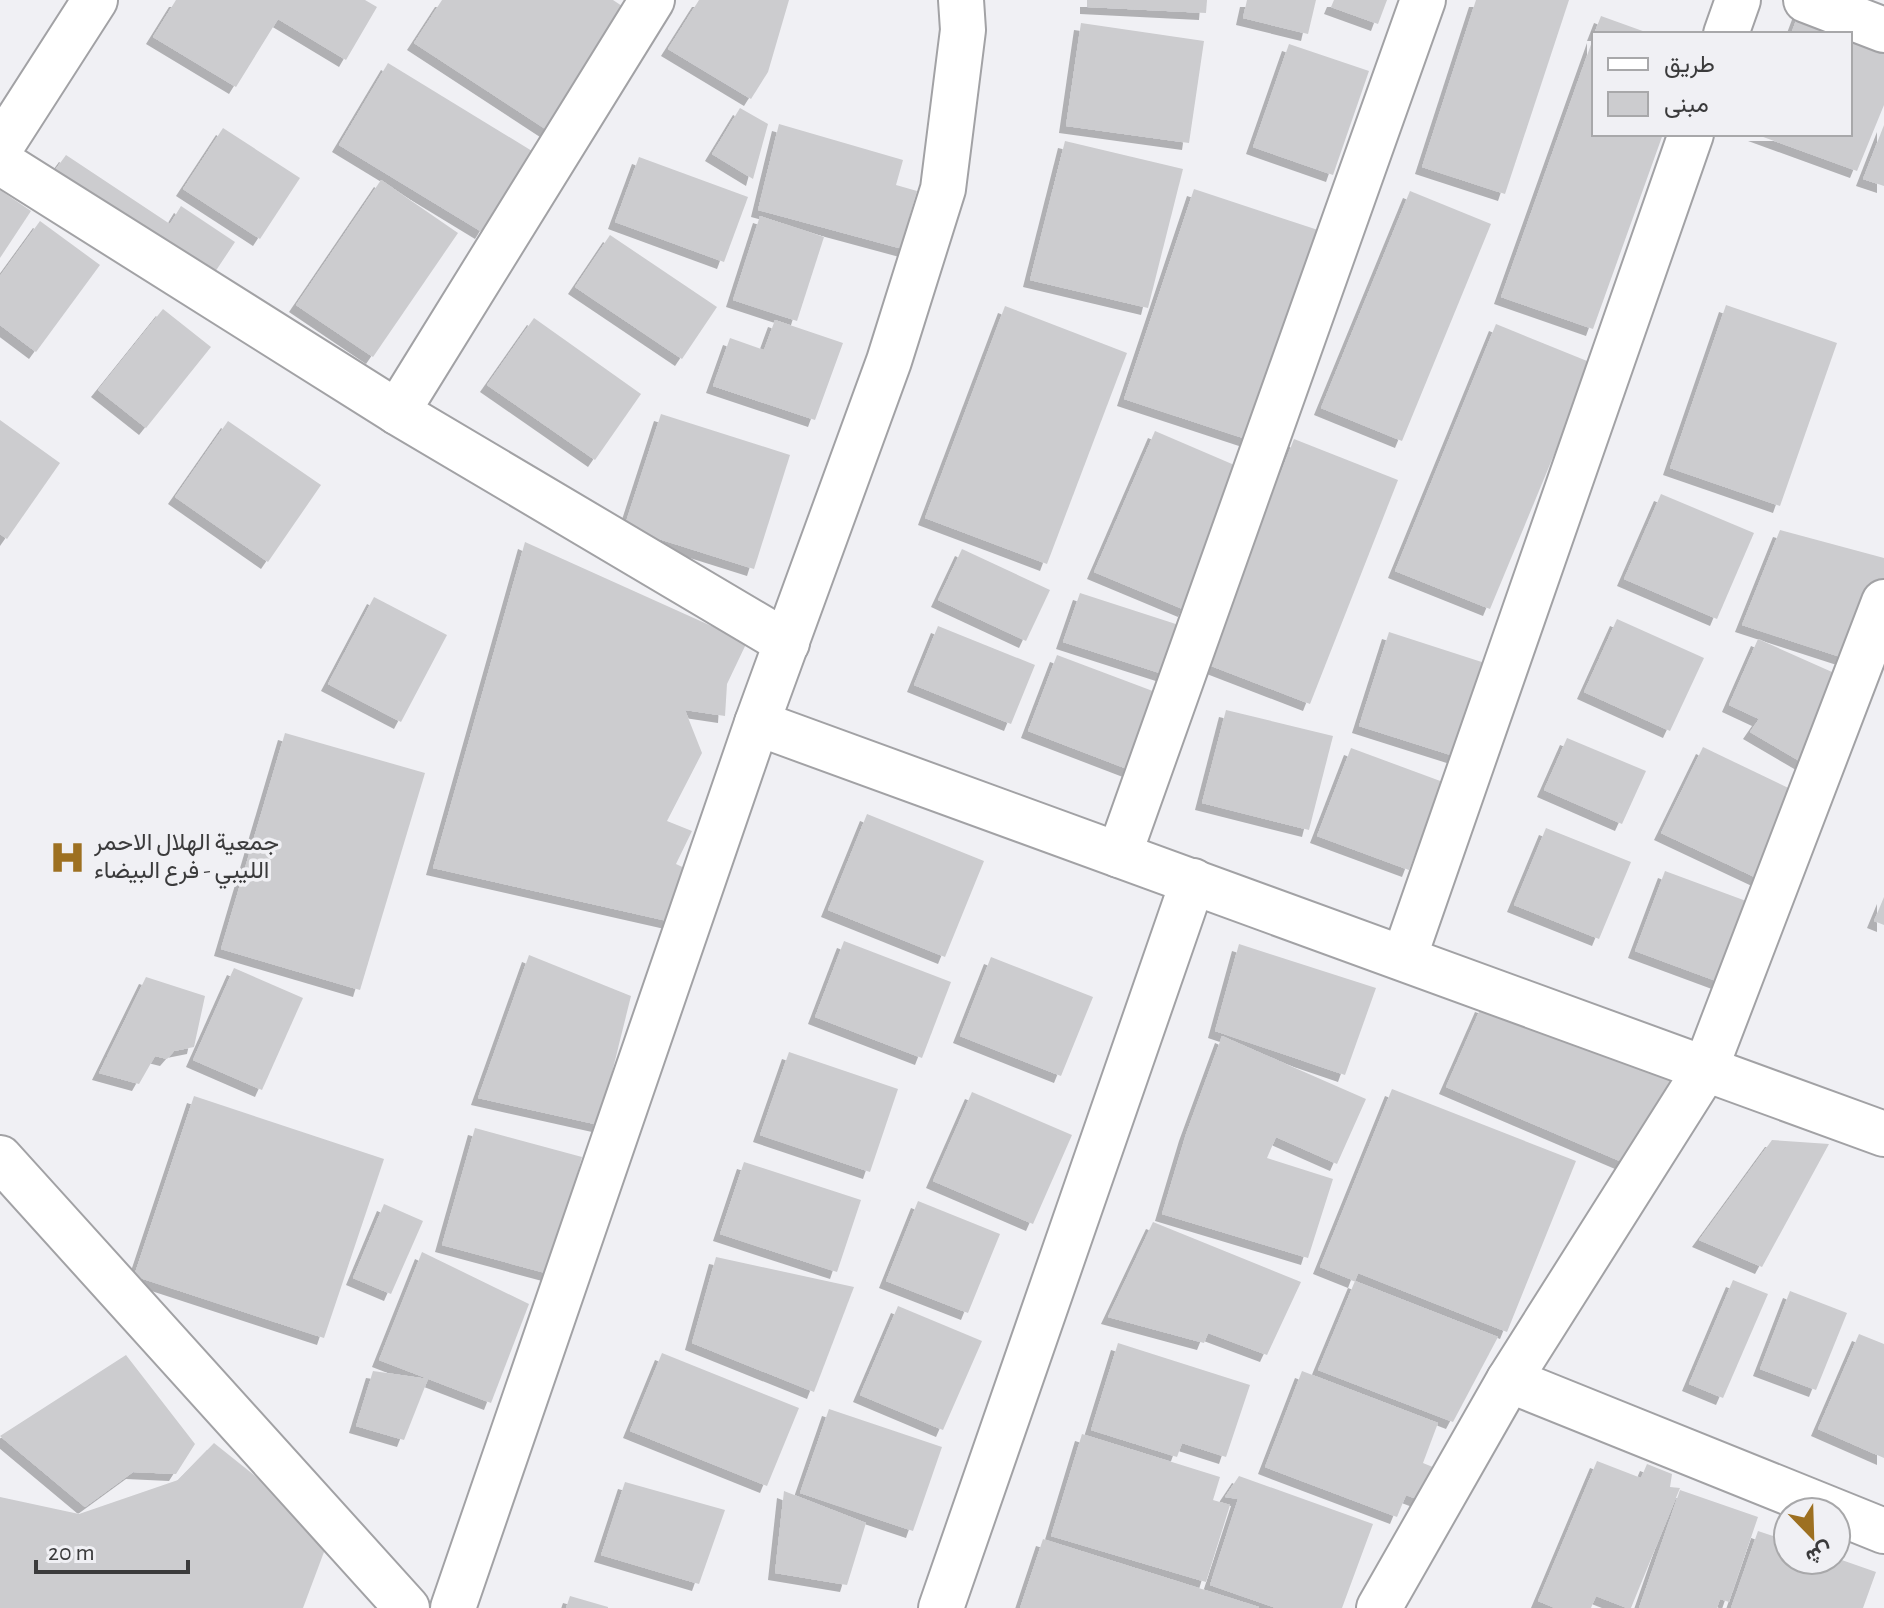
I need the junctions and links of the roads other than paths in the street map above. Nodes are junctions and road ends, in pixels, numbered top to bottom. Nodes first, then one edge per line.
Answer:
1 (95, 0) edge
2 (652, 0) edge
3 (961, 0) edge
4 (1423, 0) edge
5 (1738, 0) edge
6 (1806, 0) edge
7 (1884, 30) edge
8 (1727, 32) edge
9 (1690, 136) edge
10 (0, 148) edge
11 (0, 162) edge
12 (397, 412) junction
13 (1884, 602) edge
14 (787, 643) junction
15 (757, 723) junction
16 (1119, 855) junction
17 (1193, 881) junction
18 (1404, 958) junction
19 (1705, 1070) junction
20 (1884, 1134) edge
21 (0, 1158) edge
22 (1509, 1380) junction
23 (1884, 1531) edge
24 (407, 1608) edge
25 (453, 1608) edge
26 (941, 1608) edge
27 (1379, 1608) edge

1 - 10 street
2 - 12 street
3 - 14 street
4 - 16 street
5 - 8 street
6 - 7 street
9 - 18 street
11 - 12 street
12 - 14 street
13 - 19 street
14 - 15 street
15 - 16 street
15 - 25 street
16 - 17 street
17 - 18 street
17 - 26 street
18 - 19 street
19 - 20 street
19 - 22 street
21 - 24 street
22 - 23 street
22 - 27 street

